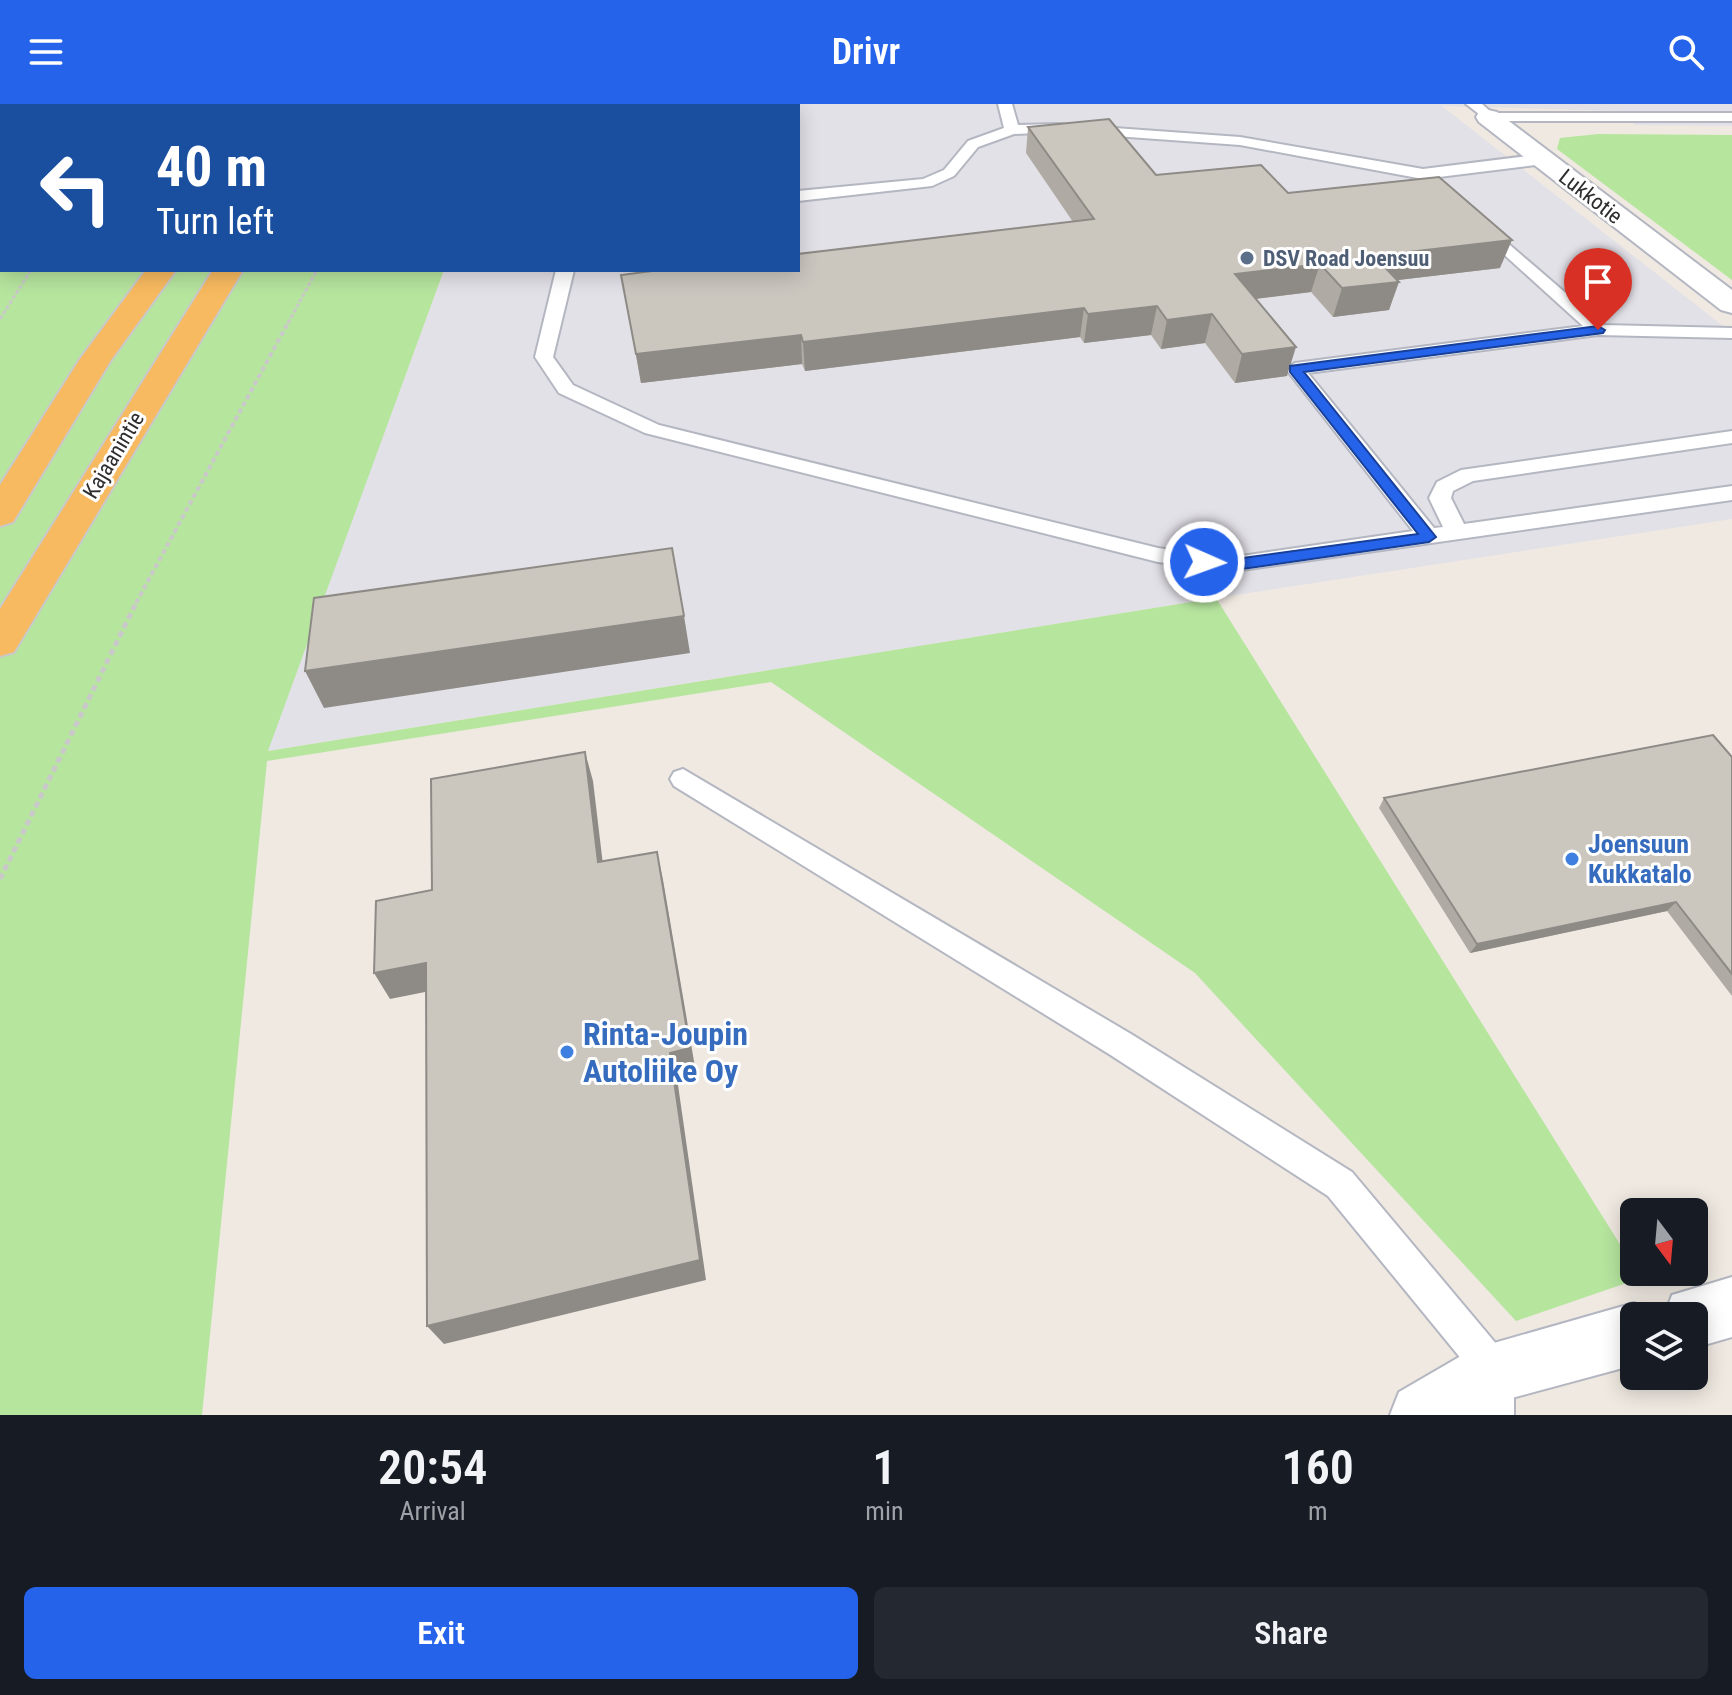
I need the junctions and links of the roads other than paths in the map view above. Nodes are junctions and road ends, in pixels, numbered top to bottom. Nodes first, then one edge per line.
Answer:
1 (1005, 104) edge
2 (1480, 110) edge
3 (1732, 117) edge
4 (1012, 130) junction
5 (1543, 159) junction
6 (1423, 174) junction
7 (1447, 195) edge
8 (800, 196) edge
9 (1470, 216) edge
10 (160, 272) edge
11 (227, 272) edge
12 (565, 272) edge
13 (1732, 304) edge
14 (1598, 330) junction
15 (1732, 333) edge
16 (1732, 437) edge
17 (1732, 493) edge
18 (0, 514) edge
19 (1457, 533) junction
20 (1429, 537) junction
21 (0, 642) edge
22 (683, 779) dead end
23 (1732, 1307) edge
24 (1708, 1313) edge
25 (1620, 1340) edge
26 (1495, 1393) edge
27 (1422, 1415) edge

1 - 4 lane
2 - 3 lane
2 - 5 street, Lukkotie
4 - 6 lane
4 - 8 lane
5 - 6 lane
5 - 13 street, Lukkotie
6 - 7 lane
9 - 14 lane
10 - 18 highway
11 - 21 highway, Kajaanintie
12 - 20 lane
14 - 15 lane
14 - 20 lane
16 - 19 lane
17 - 19 lane
19 - 20 lane
22 - 26 lane
23 - 24 street
25 - 26 street
26 - 27 street

